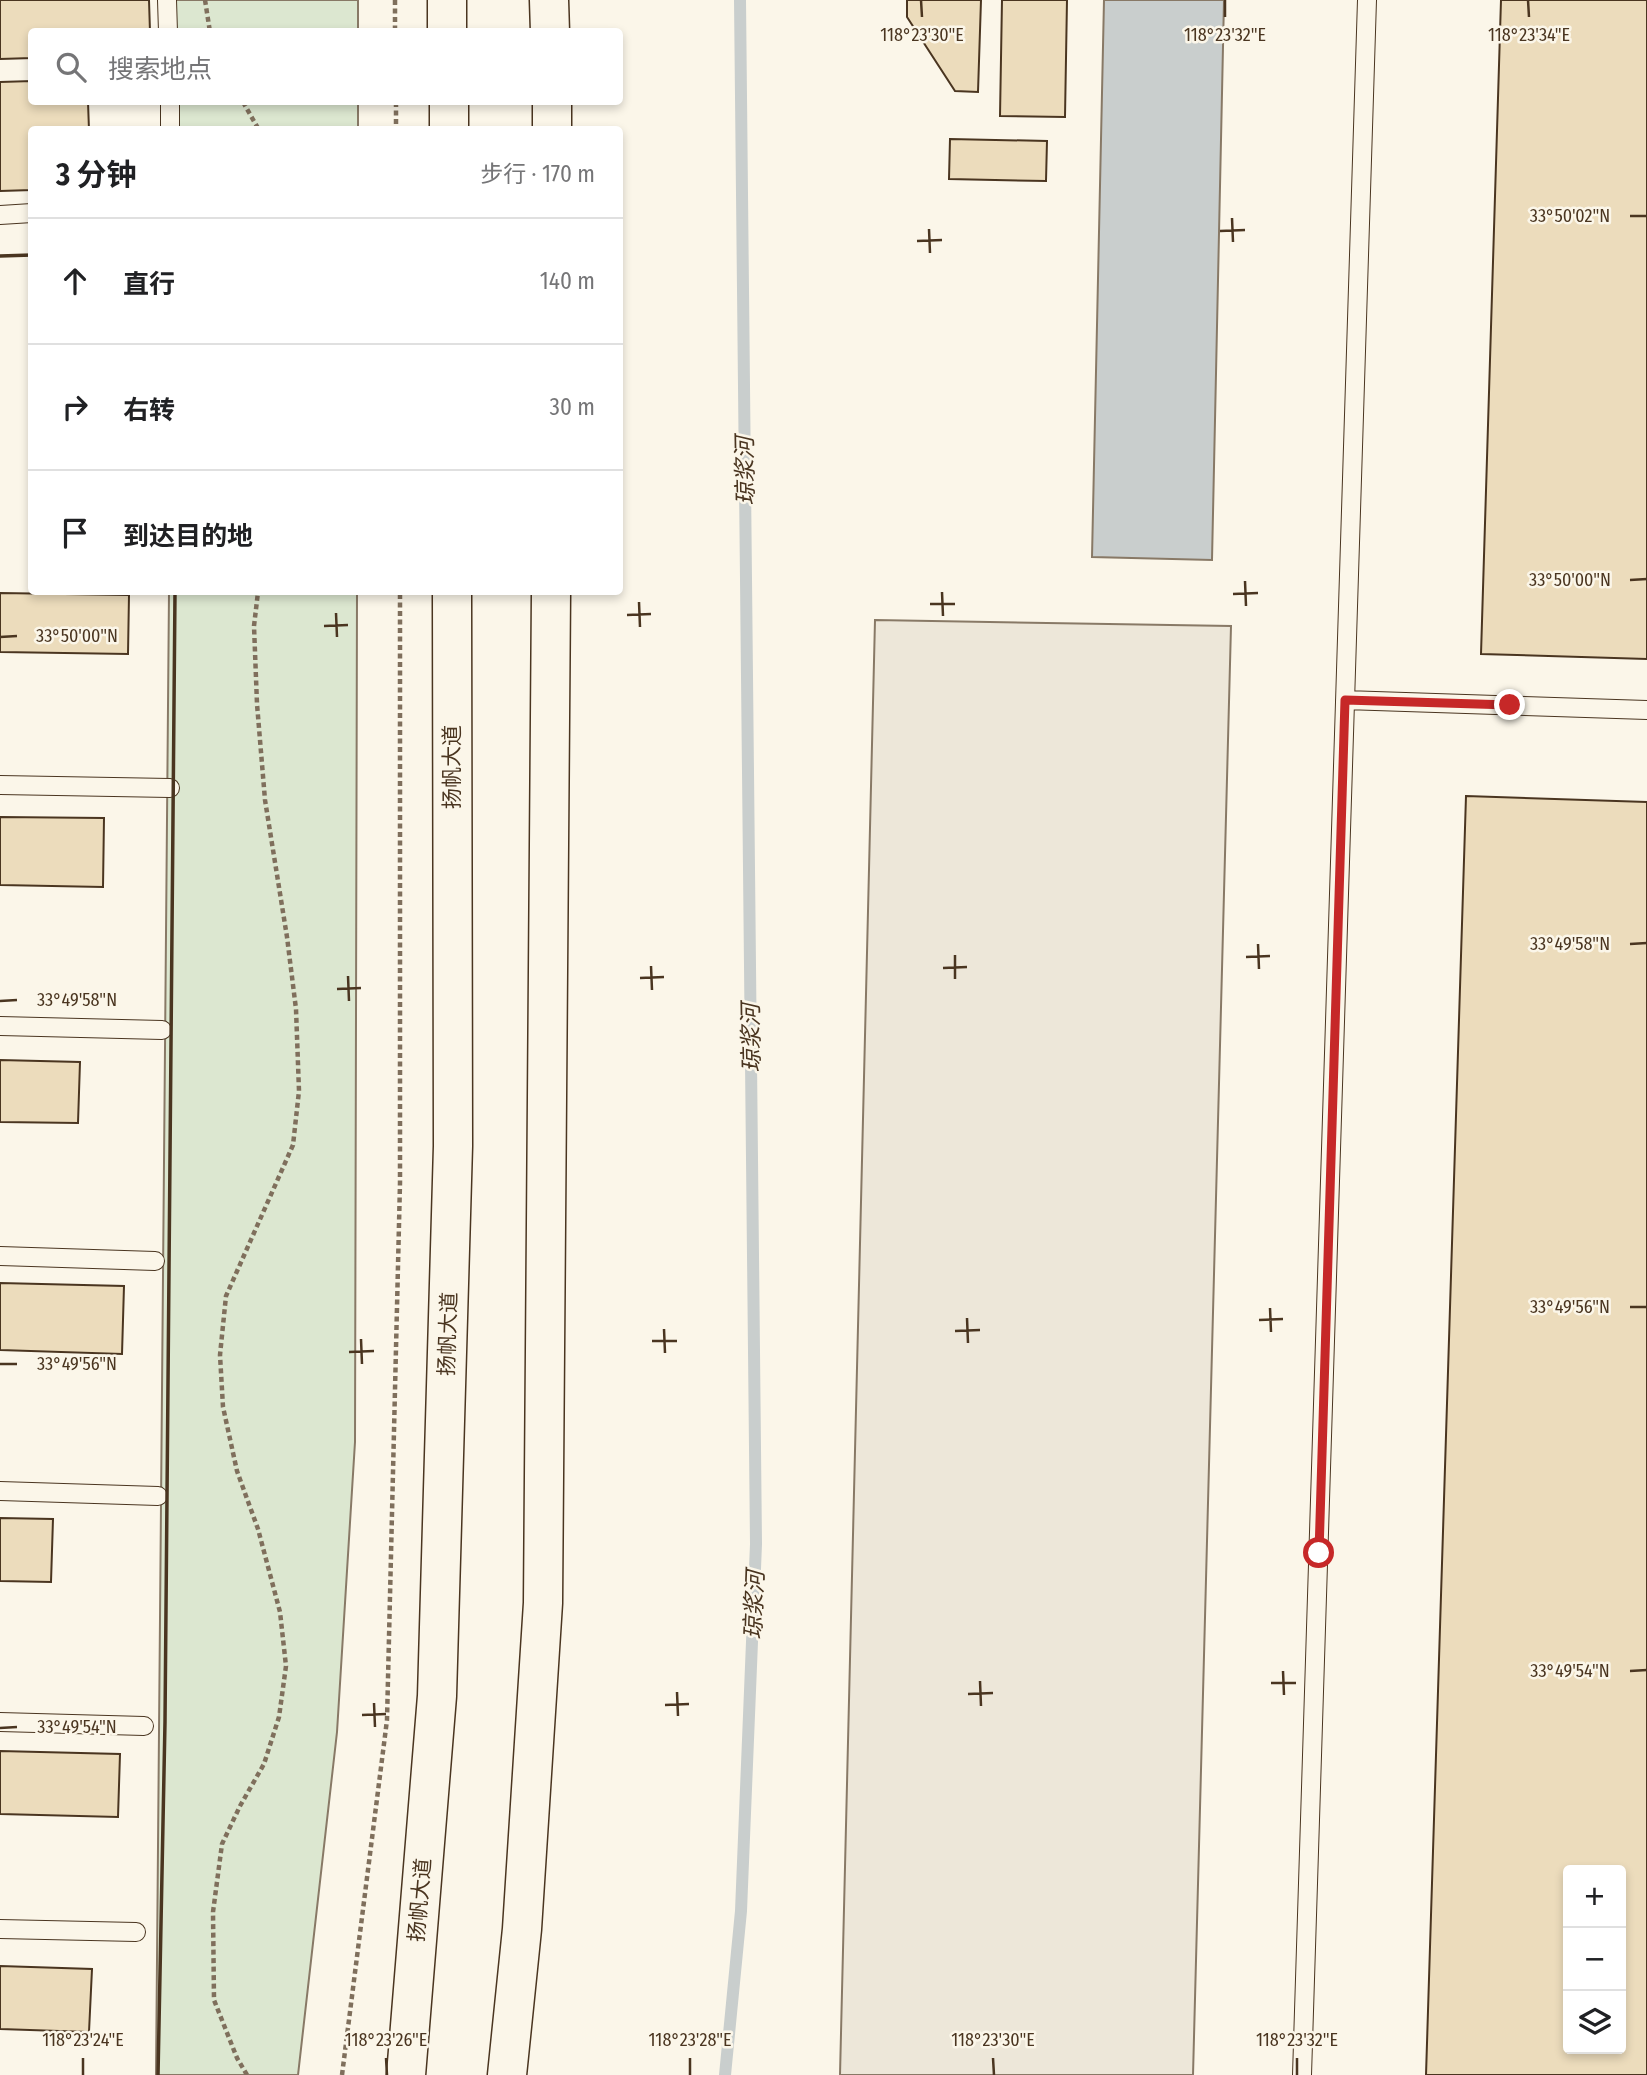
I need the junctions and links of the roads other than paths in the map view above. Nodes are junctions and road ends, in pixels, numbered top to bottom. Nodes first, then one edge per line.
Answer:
1 (167, 0) edge
2 (447, 0) edge
3 (549, 0) edge
4 (1367, 0) edge
5 (168, 28) edge
6 (447, 28) edge
7 (550, 28) edge
8 (170, 105) edge
9 (449, 105) edge
10 (552, 105) edge
11 (170, 126) edge
12 (449, 126) edge
13 (552, 126) edge
14 (28, 213) edge
15 (0, 215) edge
16 (452, 595) edge
17 (551, 595) edge
18 (1345, 700) junction
19 (1647, 710) edge
20 (0, 785) edge
21 (170, 788) dead end
22 (0, 1026) edge
23 (162, 1030) dead end
24 (0, 1256) edge
25 (155, 1261) dead end
26 (0, 1491) edge
27 (158, 1496) dead end
28 (0, 1722) edge
29 (144, 1726) dead end
30 (0, 1929) edge
31 (136, 1932) dead end
32 (406, 2075) edge
33 (507, 2075) edge
34 (1302, 2075) edge

1 - 5 lane
2 - 6 main road
3 - 7 main road
4 - 18 lane
8 - 11 lane
9 - 12 main road
10 - 13 main road
14 - 15 lane
16 - 32 main road, 扬帆大道
17 - 33 main road
18 - 19 lane
18 - 34 lane
20 - 21 lane
22 - 23 lane
24 - 25 lane
26 - 27 lane
28 - 29 lane
30 - 31 lane

